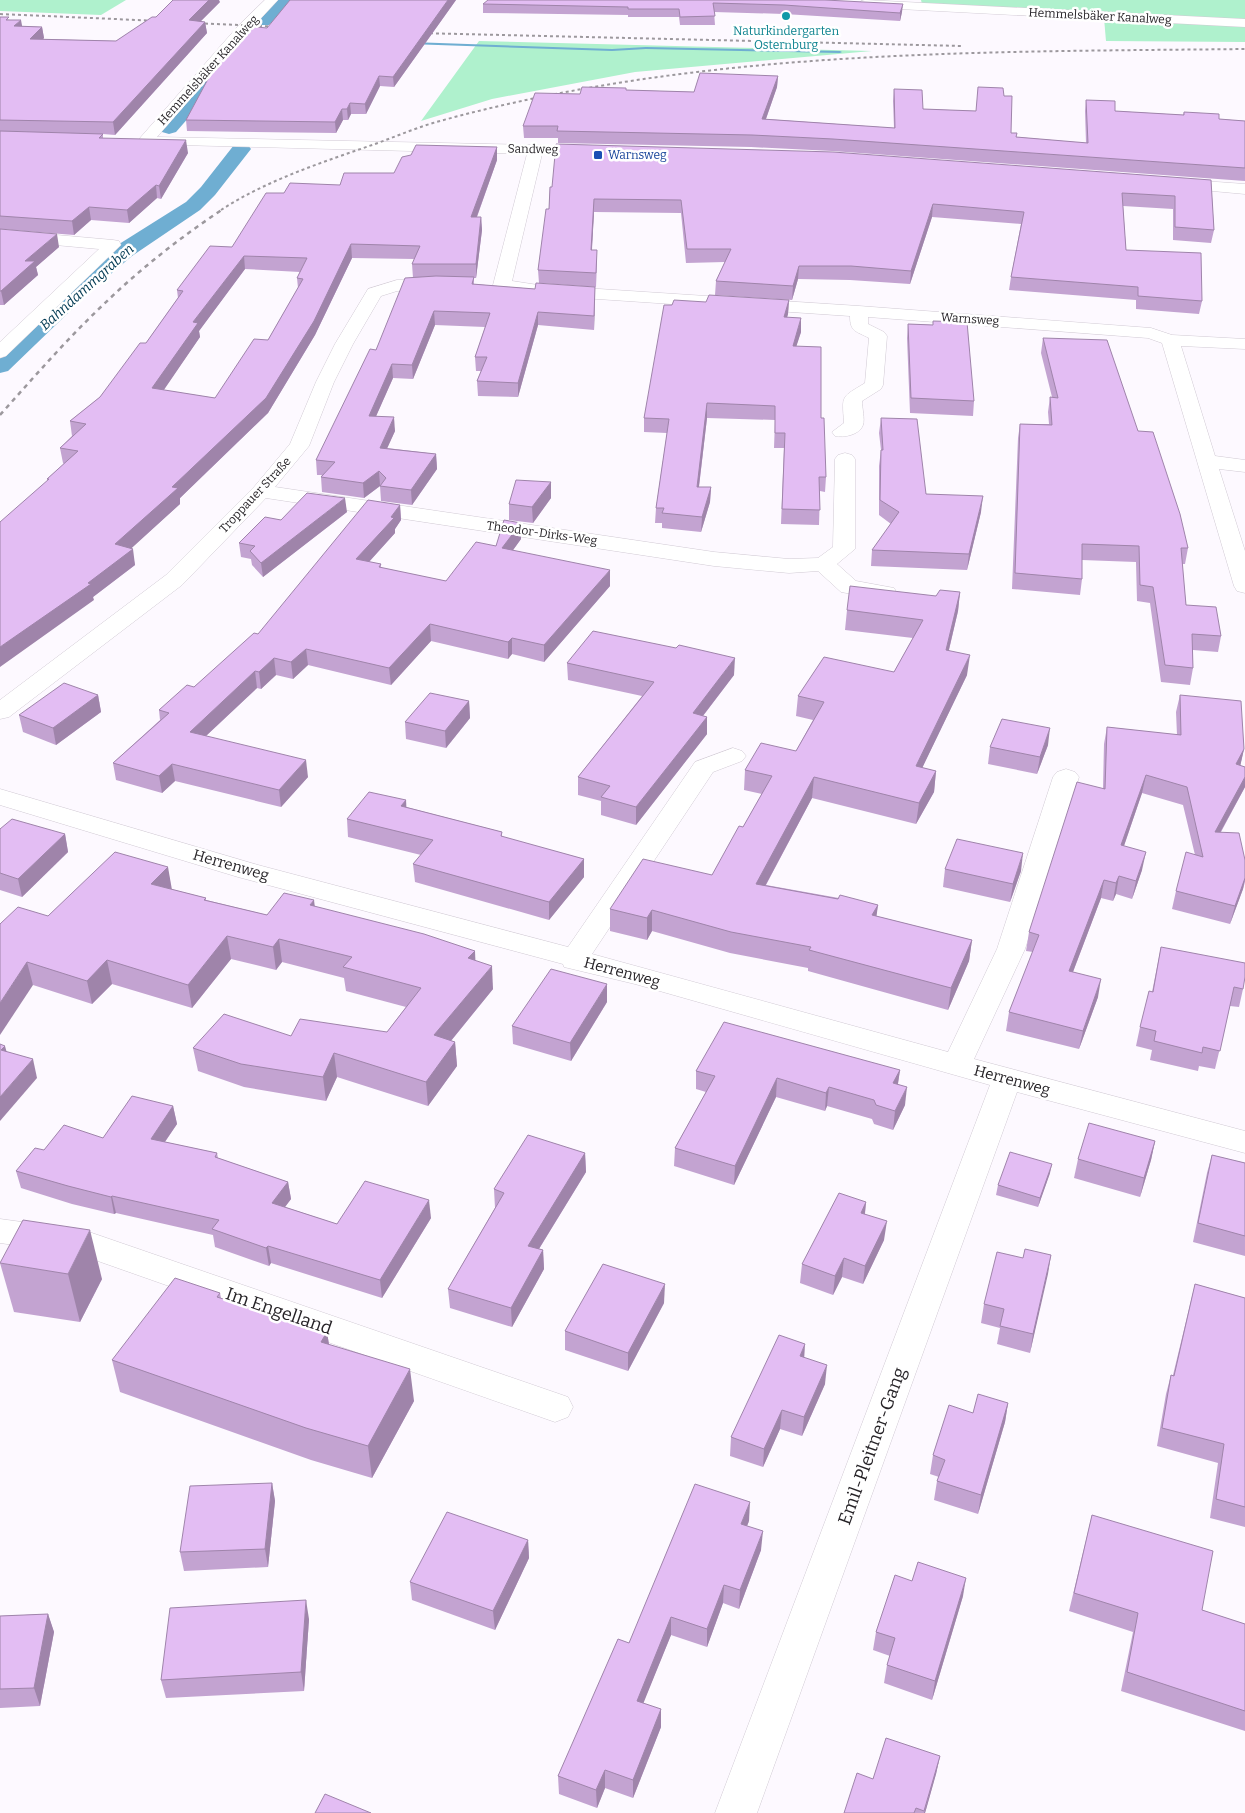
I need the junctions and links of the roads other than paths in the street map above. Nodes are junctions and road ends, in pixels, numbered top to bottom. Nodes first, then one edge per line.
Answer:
1 (272, 0) edge
2 (850, 3) edge
3 (1245, 24) edge
4 (140, 141) joint
5 (536, 149) junction
6 (604, 151) edge
7 (1159, 183) edge
8 (1245, 190) edge
9 (0, 234) edge
10 (456, 285) edge
11 (859, 311) junction
12 (1170, 340) junction
13 (1245, 344) edge
14 (0, 352) edge
15 (842, 432) dead end
16 (845, 459) dead end
17 (1207, 461) junction
18 (1245, 466) edge
19 (261, 491) junction
20 (823, 564) junction
21 (1245, 586) edge
22 (906, 596) edge
23 (0, 712) edge
24 (733, 756) dead end
25 (1066, 778) dead end
26 (2, 801) edge
27 (574, 960) junction
28 (957, 1064) junction
29 (1007, 1079) junction
30 (1245, 1142) edge
31 (0, 1231) edge
32 (555, 1407) dead end
33 (736, 1813) edge

1 - 4 street, Hemmelsbäker Kanalweg
2 - 3 street, Hemmelsbäker Kanalweg
4 - 5 street, Sandweg
5 - 6 street, Sandweg
5 - 11 street, Warnsweg
7 - 8 street
9 - 14 street
10 - 19 street, Troppauer Straße
11 - 12 street, Warnsweg
11 - 15 street
12 - 13 street, Warnsweg
12 - 17 street
16 - 20 street
17 - 18 street
17 - 21 street
19 - 20 street, Theodor-Dirks-Weg
19 - 23 street, Troppauer Straße
20 - 22 street
24 - 27 street
25 - 28 street
26 - 27 street, Herrenweg
27 - 28 street, Herrenweg
28 - 29 street, Herrenweg
29 - 30 street, Herrenweg
29 - 33 street, Emil-Pleitner-Gang
31 - 32 street, Im Engelland

